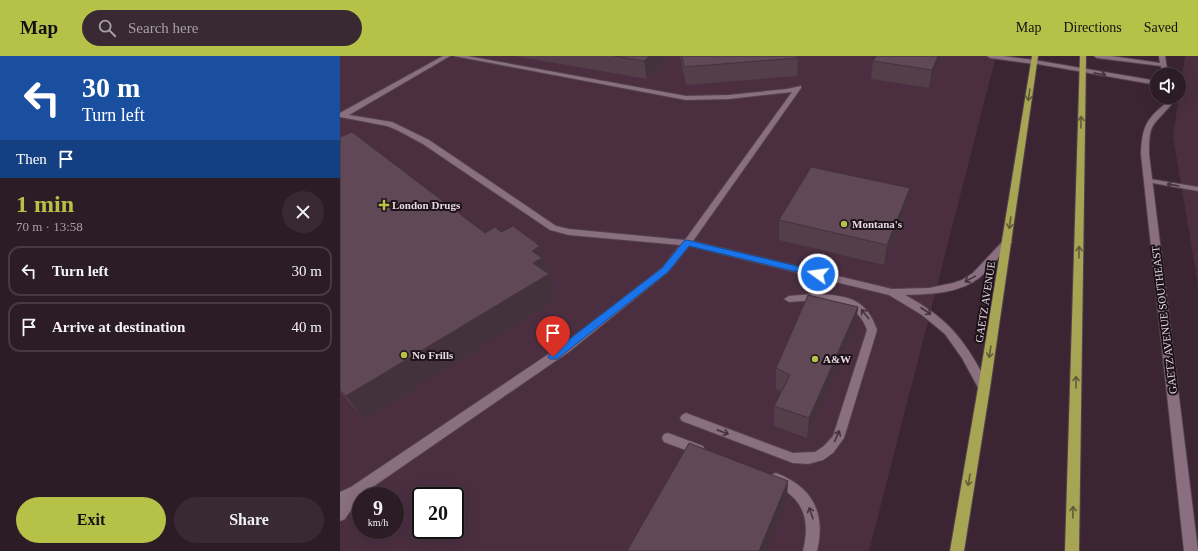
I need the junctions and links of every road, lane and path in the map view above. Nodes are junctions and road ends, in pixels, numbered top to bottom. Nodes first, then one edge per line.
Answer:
1 (447, 56) edge
2 (457, 56) edge
3 (990, 56) edge
4 (1083, 56) edge
5 (1097, 56) edge
6 (1162, 56) edge
7 (1034, 59) edge
8 (1164, 65) junction
9 (1164, 68) edge
10 (1083, 71) junction
11 (1150, 82) edge
12 (1168, 104) edge
13 (342, 115) edge
14 (340, 123) edge
15 (1147, 180) junction
16 (1198, 189) edge
17 (687, 242) junction
18 (1007, 242) junction
19 (892, 292) junction
20 (789, 298) dead end
21 (984, 388) junction
22 (686, 418) dead end
23 (668, 438) dead end
24 (712, 455) edge
25 (764, 474) edge
26 (362, 487) edge
27 (352, 493) edge
28 (352, 497) edge
29 (340, 498) edge
30 (340, 514) edge
31 (810, 551) edge
32 (957, 551) edge
33 (1072, 551) edge
34 (1191, 551) edge

1 - 13 street
2 - 17 street
3 - 7 street
4 - 10 main road
5 - 8 street
6 - 8 street
7 - 10 street
7 -> 18 main road, GAETZ AVENUE
8 - 9 street
10 -> 11 street
33 -> 10 main road
12 - 15 street, GAETZ AVENUE SOUTHEAST
13 - 14 street
13 - 17 street
16 -> 15 street
15 - 34 street, GAETZ AVENUE SOUTHEAST
17 - 19 street
17 - 26 street
18 -> 19 street
18 -> 21 main road, GAETZ AVENUE
19 -> 21 street
22 -> 20 street
21 -> 32 main road, GAETZ AVENUE
23 - 24 street
31 -> 25 street
27 - 29 street
28 - 30 street

